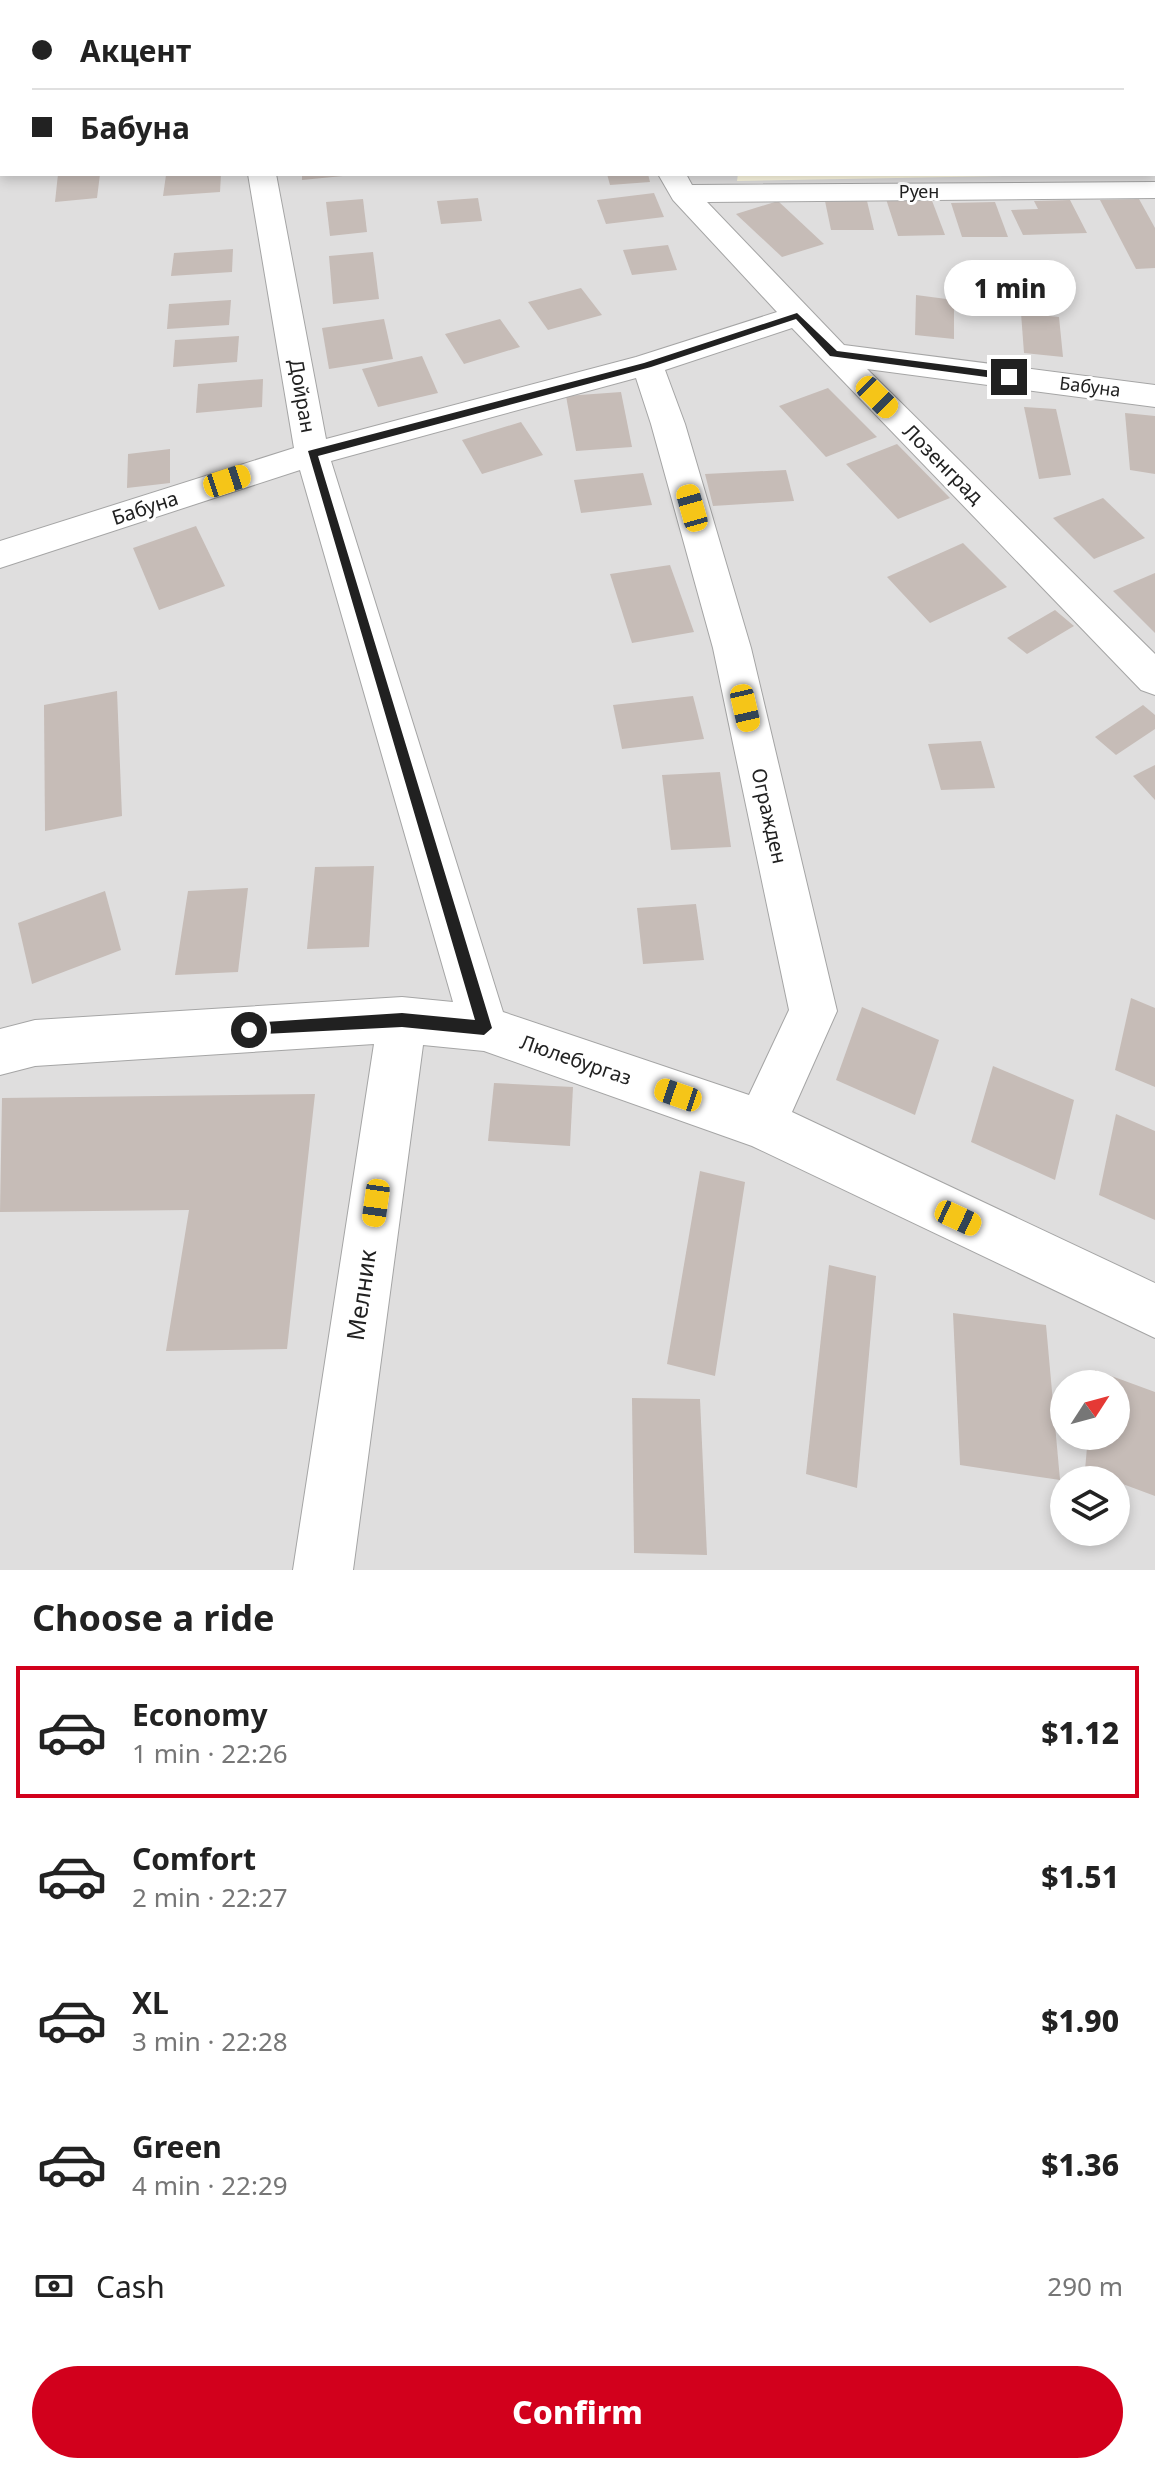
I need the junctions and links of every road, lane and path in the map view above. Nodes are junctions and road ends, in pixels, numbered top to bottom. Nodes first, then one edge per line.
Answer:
1 (262, 176) edge
2 (677, 184) edge
3 (1155, 190) edge
4 (797, 316) junction
5 (834, 354) junction
6 (647, 365) junction
7 (1155, 396) edge
8 (312, 454) junction
9 (0, 555) edge
10 (1155, 679) edge
11 (402, 1020) junction
12 (484, 1028) junction
13 (0, 1052) edge
14 (761, 1124) junction
15 (1155, 1311) edge
16 (323, 1570) edge

1 - 8 street, Дойран
2 - 3 street, Руен
2 - 4 street, Лозенград
4 - 5 street, Лозенград
4 - 6 street, Бабуна
5 - 7 street, Бабуна
5 - 10 street, Лозенград
6 - 8 street, Бабуна
6 - 14 street, Огражден
8 - 9 street, Бабуна
8 - 12 street, Дойран
11 - 12 street, Люлебургаз
11 - 13 street, Люлебургаз
11 - 16 street, Мелник
12 - 14 street, Люлебургаз
14 - 15 street, Люлебургаз

